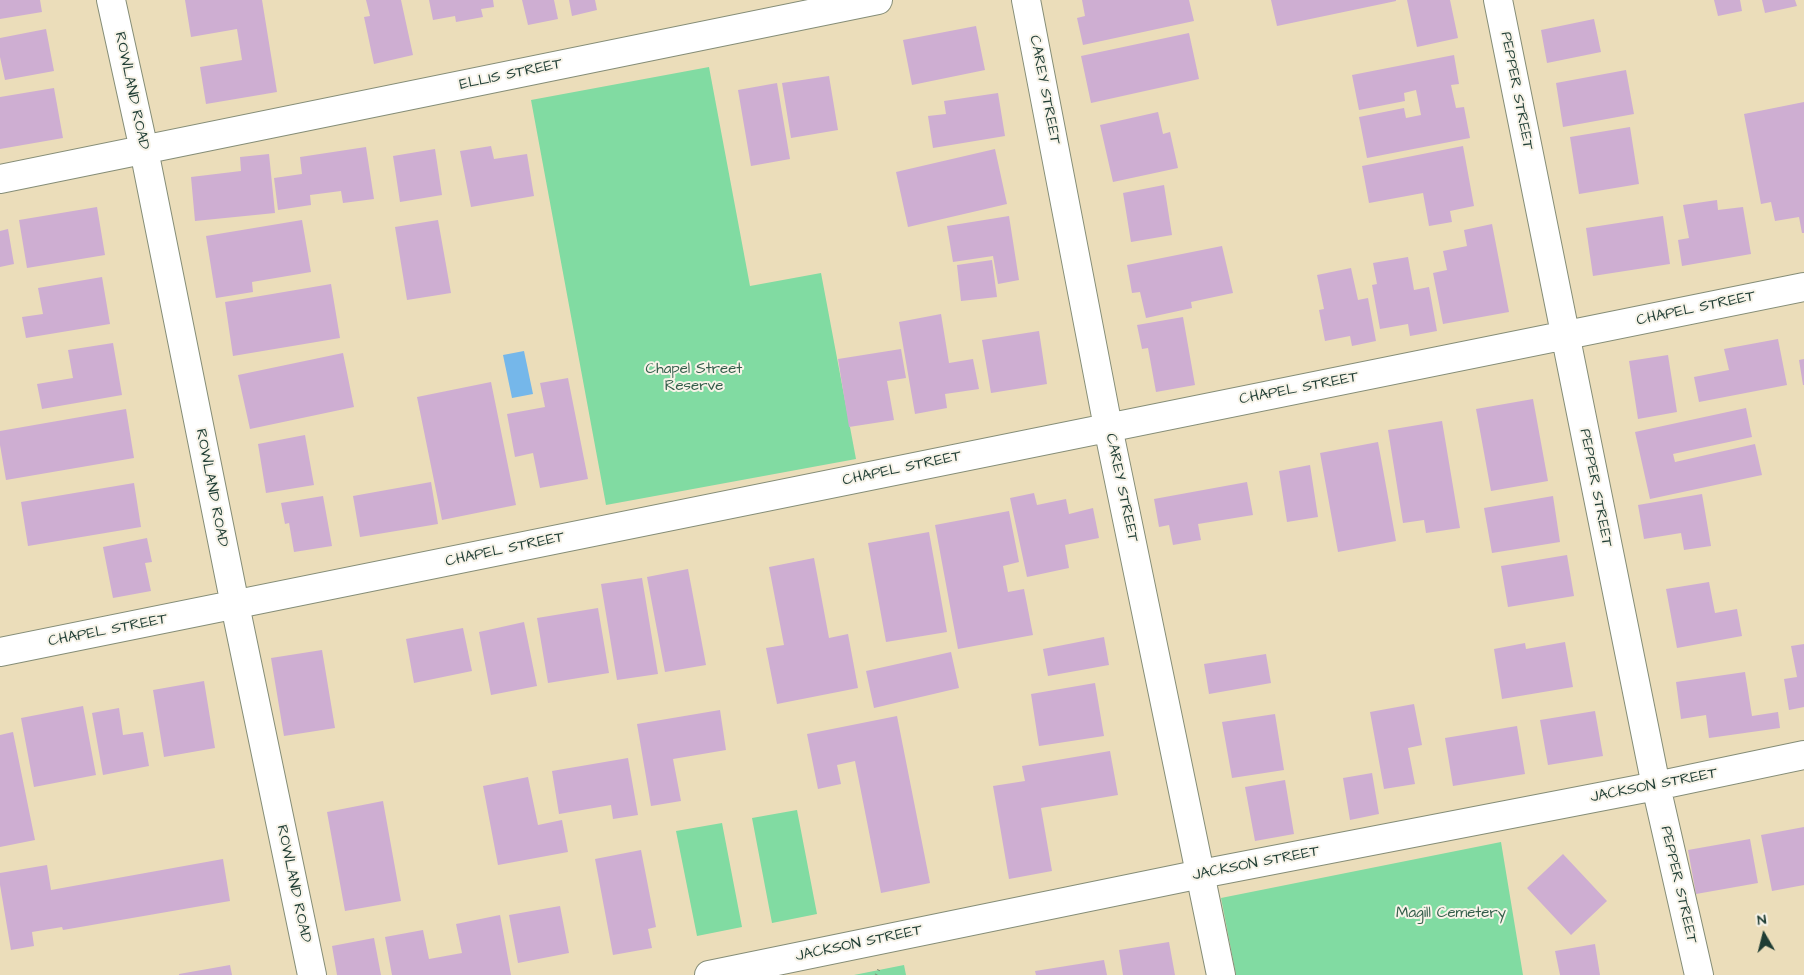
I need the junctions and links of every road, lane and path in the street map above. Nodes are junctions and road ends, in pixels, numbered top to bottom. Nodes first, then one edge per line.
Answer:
1 (111, 0) edge
2 (878, 0) edge
3 (1026, 0) edge
4 (1498, 0) edge
5 (144, 150) junction
6 (0, 178) edge
7 (1804, 287) edge
8 (1564, 336) junction
9 (1108, 428) junction
10 (235, 605) junction
11 (0, 652) edge
12 (1804, 755) edge
13 (1656, 786) junction
14 (1200, 874) junction
15 (312, 975) edge
16 (709, 975) edge
17 (1221, 975) edge
18 (1699, 975) edge

1 - 5 street, ROWLAND ROAD
2 - 5 street, ELLIS STREET
3 - 9 street, CAREY STREET
4 - 8 street, PEPPER STREET
5 - 6 street, ELLIS STREET
5 - 10 street, ROWLAND ROAD
7 - 8 street, CHAPEL STREET
8 - 9 street, CHAPEL STREET
8 - 13 street, PEPPER STREET
9 - 10 street, CHAPEL STREET
9 - 14 street, CAREY STREET
10 - 11 street, CHAPEL STREET
10 - 15 street, ROWLAND ROAD
12 - 13 street, JACKSON STREET
13 - 14 street, JACKSON STREET
13 - 18 street, PEPPER STREET
14 - 16 street, JACKSON STREET
14 - 17 street, CAREY STREET

